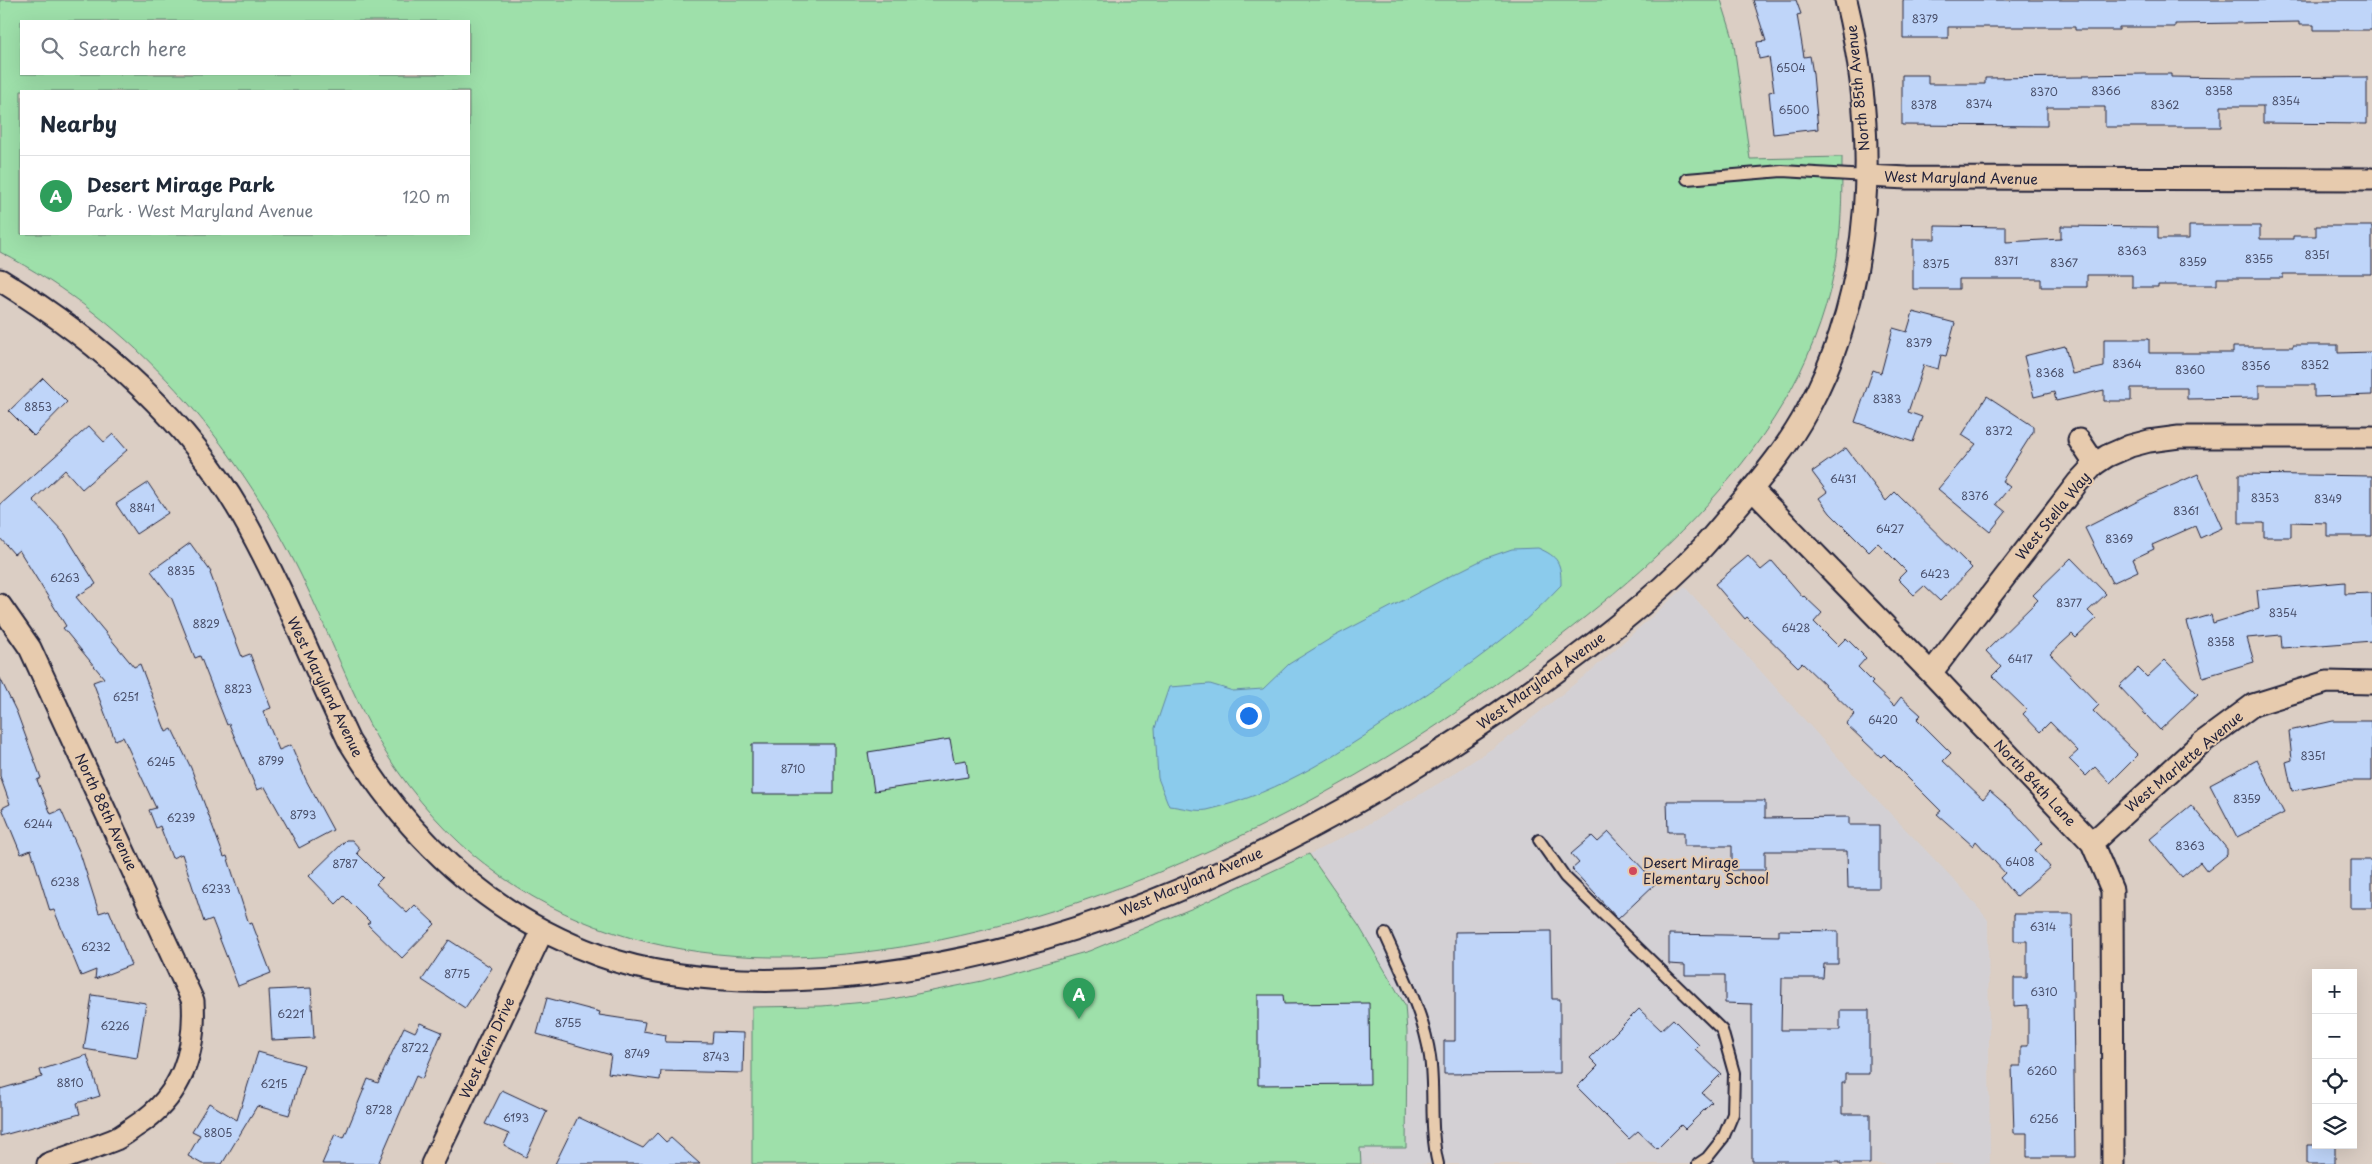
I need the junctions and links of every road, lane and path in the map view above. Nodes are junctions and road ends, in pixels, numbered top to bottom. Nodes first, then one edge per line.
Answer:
1 (1846, 0) edge
2 (1867, 176) junction
3 (1687, 179) dead end
4 (2372, 179) edge
5 (0, 280) edge
6 (2372, 437) edge
7 (2078, 440) dead end
8 (2095, 464) junction
9 (1752, 489) junction
10 (0, 605) edge
11 (1931, 673) junction
12 (2372, 683) edge
13 (1539, 840) dead end
14 (2092, 843) junction
15 (542, 932) junction
16 (1385, 934) dead end
17 (440, 1161) edge
18 (48, 1164) edge
19 (1438, 1164) edge
20 (1698, 1164) edge
21 (2113, 1164) edge

1 - 2 street, North 85th Avenue
2 - 3 lane
2 - 4 street, West Maryland Avenue
2 - 9 street, West Maryland Avenue
5 - 15 street, West Maryland Avenue
6 - 8 street, West Stella Way
7 - 8 street
8 - 11 street, West Stella Way
9 - 11 street, North 84th Lane
9 - 15 street, West Maryland Avenue
10 - 18 street, North 88th Avenue
11 - 14 street, North 84th Lane
12 - 14 street, West Marlette Avenue
13 - 20 lane
14 - 21 street, North 84th Lane
15 - 17 street, West Keim Drive
16 - 19 lane

